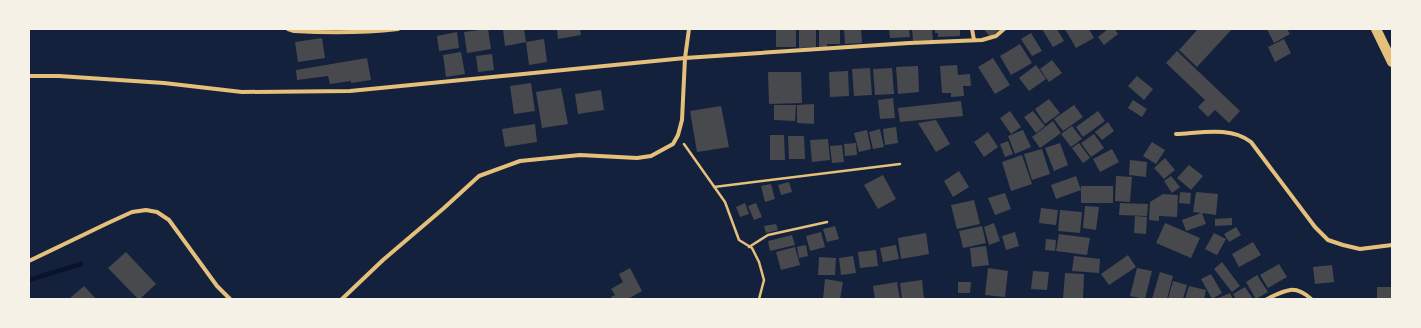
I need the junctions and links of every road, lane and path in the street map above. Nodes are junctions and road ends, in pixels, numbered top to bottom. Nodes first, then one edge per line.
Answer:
1 (288, 29) edge
2 (398, 29) edge
3 (689, 29) edge
4 (972, 29) edge
5 (1004, 29) edge
6 (1376, 29) edge
7 (974, 40) junction
8 (685, 58) junction
9 (1392, 62) edge
10 (29, 76) edge
11 (1176, 134) dead end
12 (678, 135) junction
13 (900, 164) dead end
14 (714, 187) junction
15 (827, 222) dead end
16 (1392, 245) edge
17 (749, 247) junction
18 (29, 261) edge
19 (230, 299) edge
20 (342, 299) edge
21 (759, 299) edge
22 (1267, 299) edge
23 (1311, 299) edge

1 - 2 street
3 - 8 street
4 - 7 street
5 - 7 street
6 - 9 main road
7 - 8 street
8 - 10 street
8 - 12 street
11 - 16 street
12 - 14 path
12 - 20 street
13 - 14 path
14 - 17 path
15 - 17 path
17 - 21 path
18 - 19 street
22 - 23 street

